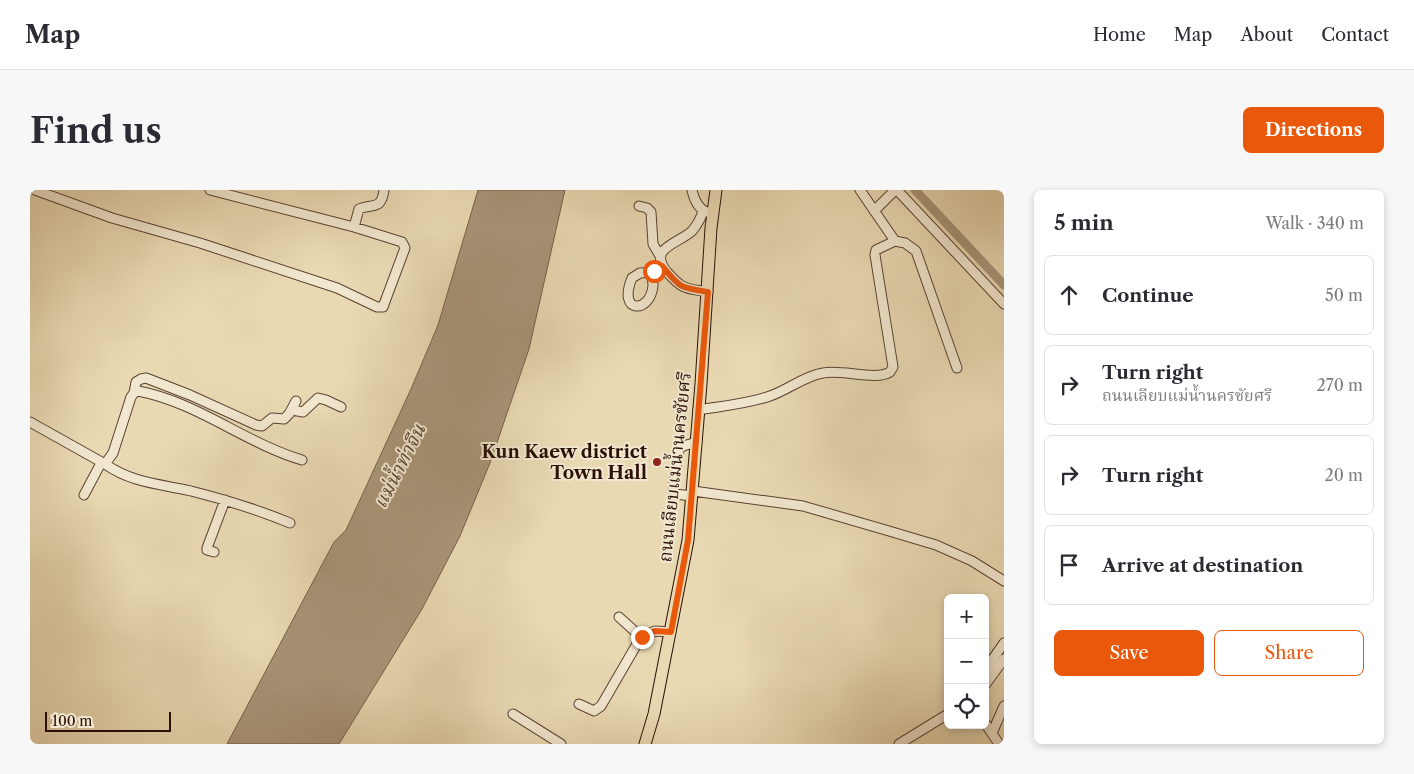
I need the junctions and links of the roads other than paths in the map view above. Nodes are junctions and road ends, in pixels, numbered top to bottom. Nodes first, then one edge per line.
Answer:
1 (35, 190) edge
2 (210, 190) edge
3 (384, 190) edge
4 (692, 190) edge
5 (716, 190) edge
6 (860, 190) edge
7 (896, 190) edge
8 (639, 206) dead end
9 (874, 211) junction
10 (708, 212) junction
11 (354, 226) junction
12 (895, 242) junction
13 (660, 256) junction
14 (662, 266) junction
15 (653, 272) dead end
16 (708, 292) junction
17 (1004, 304) edge
18 (957, 368) dead end
19 (134, 393) junction
20 (296, 401) dead end
21 (341, 407) dead end
22 (292, 410) junction
23 (698, 410) junction
24 (30, 422) edge
25 (697, 442) junction
26 (302, 460) dead end
27 (103, 463) junction
28 (692, 494) junction
29 (84, 495) dead end
30 (225, 500) junction
31 (290, 523) dead end
32 (214, 552) dead end
33 (1004, 581) edge
34 (619, 617) dead end
35 (671, 632) junction
36 (642, 637) junction
37 (1004, 643) edge
38 (1004, 659) edge
39 (989, 664) edge
40 (986, 684) edge
41 (579, 704) dead end
42 (1004, 706) edge
43 (512, 714) dead end
44 (944, 716) edge
45 (989, 729) edge
46 (992, 733) junction
47 (561, 744) edge
48 (645, 744) edge
49 (899, 744) edge
50 (999, 744) edge

1 - 11 street
2 - 11 street
3 - 11 street
4 - 10 street
5 - 10 main road, ถนนเลียบแม่น้ำนครชัยศรี
6 - 9 street
7 - 9 street
7 - 17 street
8 - 13 street
9 - 12 street
10 - 13 street
10 - 16 main road, ถนนเลียบแม่น้ำนครชัยศรี
12 - 18 street
12 - 23 street
13 - 14 street
14 - 15 street
14 - 16 street
16 - 23 main road, ถนนเลียบแม่น้ำนครชัยศรี
19 - 22 street
19 - 26 street
19 - 27 street
20 - 22 street
21 - 22 street
23 - 25 main road, ถนนเลียบแม่น้ำนครชัยศรี
24 - 27 street
25 - 28 main road, ถนนเลียบแม่น้ำนครชัยศรี
25 - 28 street
27 - 29 street
27 - 30 street
28 - 33 street
28 - 35 main road, ถนนเลียบแม่น้ำนครชัยศรี
30 - 31 street
30 - 32 street
34 - 36 street
35 - 36 street
35 - 48 main road, ถนนเลียบแม่น้ำนครชัยศรี
36 - 41 street
37 - 39 street
38 - 40 street
42 - 46 street
43 - 47 street
44 - 49 street
45 - 46 street
46 - 50 street

